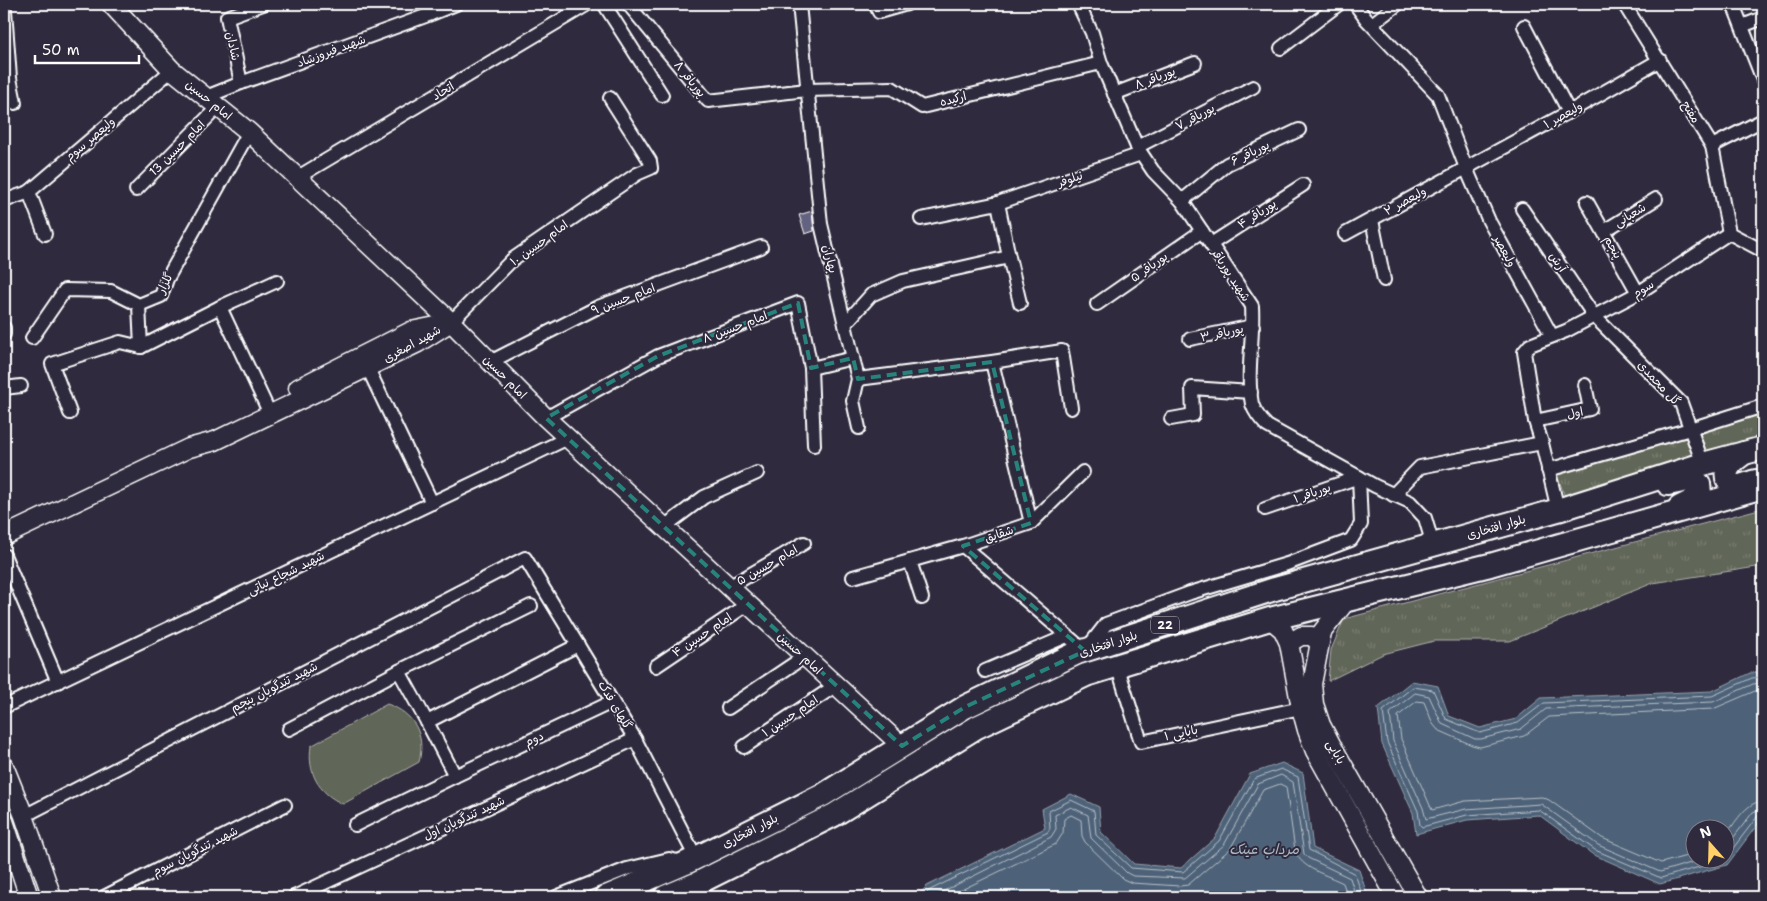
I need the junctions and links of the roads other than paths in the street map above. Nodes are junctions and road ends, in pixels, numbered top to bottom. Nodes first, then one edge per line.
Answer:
1 (111, 4) edge
2 (263, 4) edge
3 (456, 4) edge
4 (588, 4) edge
5 (604, 4) edge
6 (628, 4) edge
7 (799, 4) edge
8 (907, 4) edge
9 (1078, 4) edge
10 (1338, 4) edge
11 (1355, 4) edge
12 (1398, 4) edge
13 (1624, 4) edge
14 (1732, 4) edge
15 (877, 8) edge
16 (429, 9) edge
17 (5, 10) edge
18 (1763, 18) edge
19 (1372, 24) junction
20 (1524, 26) dead end
21 (1742, 26) junction
22 (1282, 48) dead end
23 (1660, 60) junction
24 (1101, 63) junction
25 (1195, 63) dead end
26 (172, 70) junction
27 (7, 79) edge
28 (1763, 80) edge
29 (241, 83) junction
30 (1253, 87) dead end
31 (807, 90) junction
32 (662, 94) dead end
33 (1114, 94) junction
34 (610, 98) dead end
35 (212, 102) junction
36 (15, 103) dead end
37 (1569, 112) junction
38 (1763, 120) edge
39 (1299, 130) dead end
40 (249, 132) junction
41 (1712, 146) junction
42 (1139, 151) junction
43 (1466, 168) junction
44 (298, 177) junction
45 (1304, 184) dead end
46 (136, 190) dead end
47 (29, 192) junction
48 (1656, 199) dead end
49 (4, 201) edge
50 (1182, 201) junction
51 (1587, 202) dead end
52 (998, 203) junction
53 (1522, 209) dead end
54 (921, 219) dead end
55 (1372, 220) junction
56 (1202, 231) junction
57 (1604, 231) junction
58 (1729, 233) junction
59 (45, 234) dead end
60 (1345, 234) dead end
61 (1211, 244) junction
62 (761, 247) dead end
63 (1763, 250) edge
64 (1009, 257) junction
65 (1384, 280) dead end
66 (277, 281) dead end
67 (1638, 293) junction
68 (1020, 303) dead end
69 (1097, 304) dead end
70 (139, 305) junction
71 (220, 307) junction
72 (1594, 316) junction
73 (451, 322) junction
74 (845, 324) junction
75 (1253, 326) junction
76 (4, 328) edge
77 (4, 334) edge
78 (1552, 336) junction
79 (32, 338) dead end
80 (1190, 339) dead end
81 (141, 347) junction
82 (853, 358) junction
83 (365, 362) junction
84 (490, 362) junction
85 (992, 362) junction
86 (811, 368) junction
87 (858, 378) junction
88 (1585, 385) dead end
89 (22, 386) dead end
90 (4, 388) edge
91 (1252, 392) junction
92 (1763, 406) edge
93 (1071, 408) dead end
94 (268, 409) junction
95 (70, 413) dead end
96 (546, 418) junction
97 (1171, 419) dead end
98 (1535, 421) junction
99 (859, 428) dead end
100 (1690, 429) junction
101 (568, 438) junction
102 (1542, 443) junction
103 (814, 445) dead end
104 (1754, 450) edge
105 (1703, 464) junction
106 (1548, 470) junction
107 (1083, 472) dead end
108 (757, 474) dead end
109 (1359, 477) junction
110 (1763, 478) edge
111 (1763, 487) edge
112 (1628, 488) junction
113 (1393, 495) junction
114 (432, 503) junction
115 (1265, 509) dead end
116 (1558, 510) junction
117 (1663, 514) junction
118 (1031, 523) junction
119 (664, 527) junction
120 (4, 536) edge
121 (804, 543) dead end
122 (1433, 545) junction
123 (963, 546) junction
124 (4, 555) edge
125 (525, 558) joint
126 (910, 561) junction
127 (854, 577) dead end
128 (729, 587) junction
129 (922, 598) dead end
130 (1347, 600) junction
131 (748, 604) junction
132 (531, 606) dead end
133 (1270, 619) junction
134 (1068, 636) junction
135 (1319, 643) junction
136 (1289, 644) junction
137 (578, 645) junction
138 (1086, 651) junction
139 (804, 657) junction
140 (1117, 665) junction
141 (656, 666) dead end
142 (399, 671) junction
143 (985, 671) dead end
144 (58, 682) junction
145 (836, 686) junction
146 (612, 702) junction
147 (4, 707) edge
148 (728, 708) dead end
149 (1301, 708) junction
150 (427, 722) junction
151 (289, 729) dead end
152 (635, 739) junction
153 (902, 746) junction
154 (744, 747) dead end
155 (4, 766) edge
156 (455, 776) junction
157 (285, 805) dead end
158 (24, 816) junction
159 (355, 825) dead end
160 (5, 826) edge
161 (691, 860) junction
162 (29, 897) edge
163 (52, 897) edge
164 (104, 897) edge
165 (294, 897) edge
166 (556, 897) edge
167 (606, 897) edge
168 (665, 897) edge
169 (1396, 897) edge
170 (1418, 897) edge

1 - 26 street, امام حسین
2 - 29 street, شادان
3 - 16 street, شهید فیروزشاد
4 - 44 street, اتحاد
5 - 32 street
6 - 31 street, پورباقر ۸
7 - 31 street, بهاران
8 - 15 street
9 - 24 street, شهید پورباقر
10 - 22 street
11 - 19 street, ولیعصر
12 - 19 street
13 - 23 street, مفتح
14 - 21 street
16 - 29 street, شهید فیروزشاد
17 - 27 street
18 - 21 street
19 - 43 street, ولیعصر
20 - 37 street
21 - 28 street
23 - 37 street, ولیعصر ۱
23 - 41 street, مفتح
24 - 31 street, ارکیده
24 - 33 street, شهید پورباقر
25 - 33 street, پورباقر ۸
26 - 35 street, امام حسین
26 - 47 street, ولیعصر سوم
27 - 36 street
29 - 35 street, شهید فیروزشاد
30 - 42 street, پورباقر ۷
31 - 74 street, بهاران
33 - 42 street, شهید پورباقر
34 - 73 street, امام حسین ۱۰
35 - 40 street, امام حسین
35 - 46 street, امام حسین 13
37 - 43 street, ولیعصر ۱
38 - 41 street
39 - 50 street, پورباقر ۶
40 - 44 street, امام حسین
40 - 70 street, گلزار
41 - 58 street, مفتح
42 - 50 street, شهید پورباقر
42 - 52 street, نیلوفر
43 - 55 street, ولیعصر ۲
43 - 78 street, ولیعصر
44 - 73 street, امام حسین
45 - 61 street, پورباقر ۴
47 - 49 street, ولیعصر سوم
47 - 59 street
48 - 57 street, شعبانی
50 - 56 street, شهید پورباقر
51 - 57 street, پنجم
52 - 54 street, نیلوفر
52 - 64 street
53 - 72 street, آرش
55 - 60 street, ولیعصر ۲
55 - 65 street
56 - 61 street, شهید پورباقر
56 - 69 street, پورباقر ۵
57 - 67 street, پنجم
58 - 63 street
58 - 67 street, سوم
61 - 75 street, شهید پورباقر
62 - 84 street, امام حسین ۹
64 - 68 street
64 - 74 street
66 - 71 street
67 - 72 street, سوم
70 - 79 street
70 - 81 street
71 - 81 street
71 - 94 street
72 - 78 street, سوم
72 - 100 street, گل محمدی
73 - 83 street, شهید اصغری
73 - 84 street, امام حسین
74 - 82 street, بهاران
75 - 80 street, پورباقر ۳
75 - 91 street, شهید پورباقر
76 - 77 street
78 - 98 street
81 - 95 street
82 - 86 street
82 - 87 street, بهاران
83 - 94 street, شهید اصغری
83 - 114 street
84 - 96 street, امام حسین
85 - 87 street
85 - 93 street
85 - 118 street
86 - 96 street, امام حسین ۸
86 - 103 street, امام حسین ۸
87 - 99 street
88 - 98 street, اول
89 - 90 street
91 - 97 street
91 - 109 street, شهید پورباقر
92 - 100 street
94 - 120 street, شهید اصغری
96 - 101 street, امام حسین
98 - 102 street
100 - 105 street, گل محمدی
100 - 106 street
101 - 114 street, شهید شجاع نباتی
101 - 119 street, امام حسین
102 - 106 street
102 - 113 street
104 - 105 highway, بلوار افتخاری / 22
104 - 110 highway
105 - 112 highway, بلوار افتخاری / 22
106 - 116 street
107 - 118 street
108 - 119 street
109 - 113 street, شهید پورباقر
109 - 115 street, پورباقر ۱
109 - 138 street
111 - 117 highway, بلوار افتخاری / 22
112 - 116 highway, بلوار افتخاری / 22
112 - 117 highway
113 - 122 street, شهید پورباقر
114 - 144 street, شهید شجاع نباتی
116 - 122 highway, بلوار افتخاری / 22
117 - 130 highway, بلوار افتخاری / 22
118 - 123 street, شقایق
119 - 128 street, امام حسین
121 - 128 street, امام حسین ۵
122 - 138 highway, بلوار افتخاری / 22
123 - 126 street
123 - 134 street, شقایق
124 - 144 street
125 - 137 street, گلهای فدک
125 - 158 street, شهید تندگویان پنجم
126 - 127 street
126 - 129 street
128 - 131 street, امام حسین
130 - 133 highway, بلوار افتخاری / 22
130 - 135 street, بابایی
131 - 139 street, امام حسین
131 - 141 street, امام حسین ۴
132 - 142 street
133 - 136 street, بابایی
133 - 140 highway, بلوار افتخاری / 22
134 - 138 street, شقایق
134 - 143 street
135 - 136 street
135 - 170 street, بابایی
136 - 149 street, بابایی
137 - 146 street, گلهای فدک
137 - 150 street
138 - 153 highway, بلوار افتخاری / 22
139 - 145 street, امام حسین
139 - 148 street
140 - 149 street, بابایی ۱
140 - 168 highway, بلوار افتخاری / 22
142 - 150 street
142 - 151 street
144 - 147 street, شهید شجاع نباتی
145 - 153 street, امام حسین
145 - 154 street, امام حسین ۱
146 - 152 street, گلهای فدک
146 - 156 street, دوم
149 - 169 street, بابایی
150 - 156 street
152 - 161 street, گلهای فدک
152 - 165 street, شهید تندگویان اول
153 - 161 highway, بلوار افتخاری / 22
155 - 158 street
156 - 159 street, دوم
157 - 164 street, شهید تندگویان سوم
158 - 163 street
160 - 162 street
161 - 166 street
161 - 167 highway, بلوار افتخاری / 22

